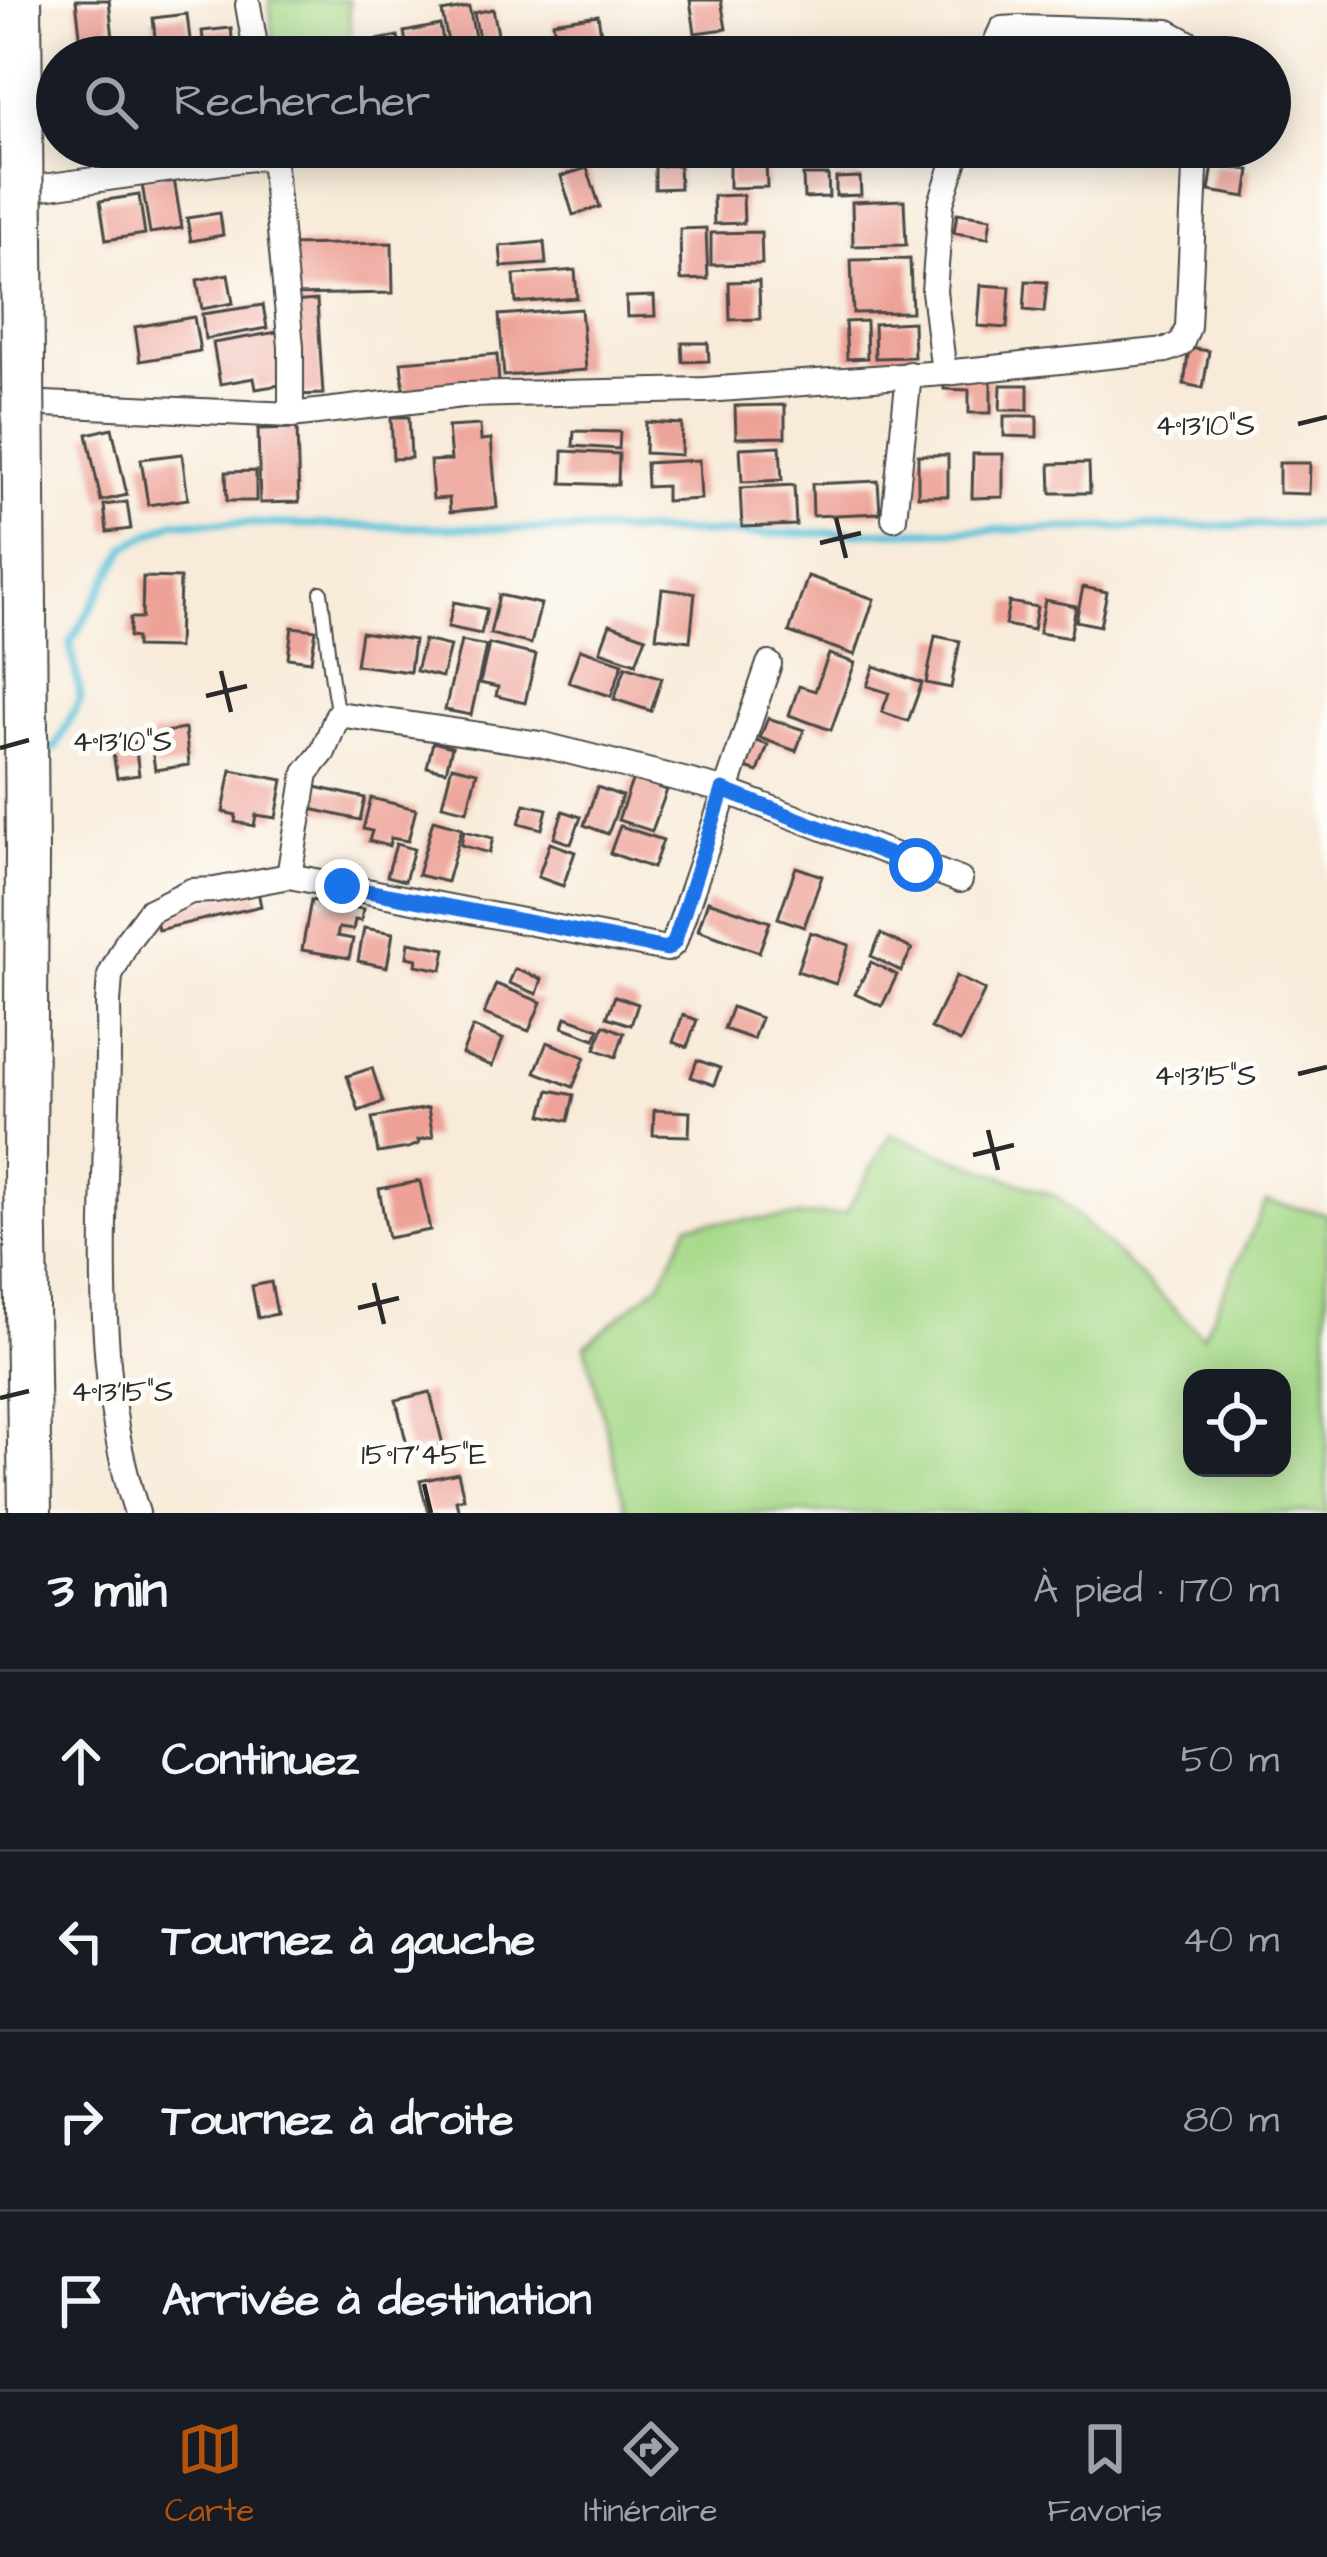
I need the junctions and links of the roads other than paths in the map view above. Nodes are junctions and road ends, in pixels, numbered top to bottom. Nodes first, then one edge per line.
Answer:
1 (20, 0) edge
2 (248, 5) dead end
3 (253, 36) edge
4 (999, 36) edge
5 (1175, 36) edge
6 (163, 168) edge
7 (281, 168) edge
8 (952, 168) edge
9 (1195, 168) edge
10 (0, 193) edge
11 (944, 373) junction
12 (909, 374) junction
13 (0, 402) edge
14 (291, 415) junction
15 (894, 518) dead end
16 (321, 592) dead end
17 (769, 664) dead end
18 (338, 714) junction
19 (723, 790) junction
20 (290, 876) junction
21 (960, 880) dead end
22 (30, 1513) edge
23 (137, 1513) edge

1 - 22 highway, bridge
2 - 3 street
4 - 5 street
6 - 10 street
7 - 14 street
8 - 11 street
9 - 11 street
11 - 12 street
12 - 14 street
12 - 15 street
13 - 14 street
16 - 18 lane
17 - 19 street
18 - 19 street
18 - 20 street
19 - 20 street
19 - 21 street
20 - 23 street

